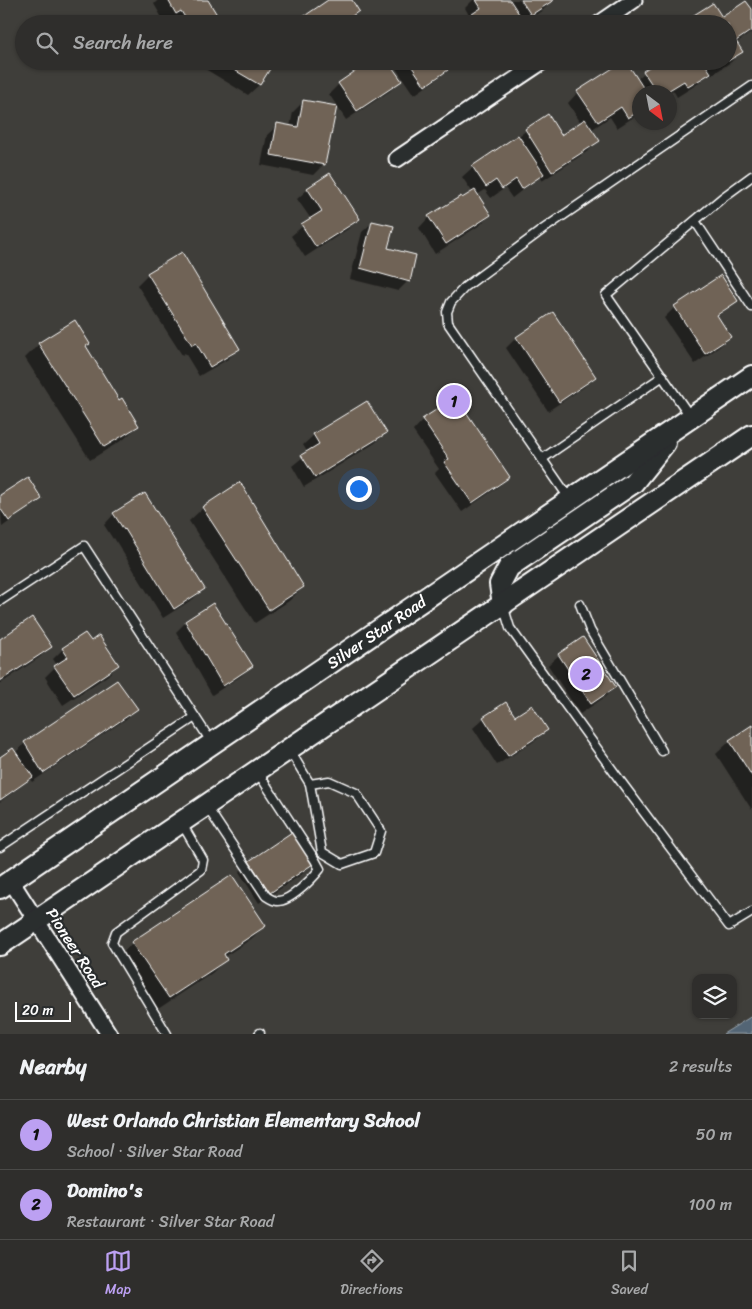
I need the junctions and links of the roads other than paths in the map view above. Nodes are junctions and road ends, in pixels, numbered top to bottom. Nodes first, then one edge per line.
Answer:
1 (634, 0) edge
2 (612, 15) edge
3 (530, 70) edge
4 (752, 86) edge
5 (398, 159) dead end
6 (752, 176) edge
7 (696, 221) junction
8 (752, 307) edge
9 (663, 376) junction
10 (752, 376) edge
11 (685, 422) junction
12 (752, 435) edge
13 (542, 459) junction
14 (571, 500) junction
15 (0, 601) edge
16 (580, 604) dead end
17 (503, 605) junction
18 (195, 717) junction
19 (213, 743) junction
20 (290, 749) junction
21 (662, 751) dead end
22 (257, 772) junction
23 (310, 784) junction
24 (206, 805) junction
25 (181, 822) junction
26 (0, 847) edge
27 (6, 884) edge
28 (752, 912) edge
29 (36, 920) junction
30 (0, 945) edge
31 (109, 1034) edge
32 (167, 1034) edge

1 - 2 street
3 - 5 street
4 - 13 lane
6 - 7 lane
7 - 8 lane
7 - 9 lane
9 - 11 lane
9 - 13 lane
10 - 11 main road, Silver Star Road
11 - 14 main road, Silver Star Road
11 - 17 main road
12 - 17 main road
13 - 14 lane
14 - 19 main road, Silver Star Road
15 - 18 lane
16 - 21 lane
17 - 20 main road
17 - 28 lane
18 - 19 lane
18 - 26 lane
19 - 27 main road, Silver Star Road
20 - 22 main road
20 - 23 lane
22 - 24 main road
22 - 24 lane
23 - 23 lane
24 - 25 main road
25 - 29 main road
25 - 32 lane
27 - 29 street, Pioneer Road
29 - 30 main road
29 - 31 street, Pioneer Road

